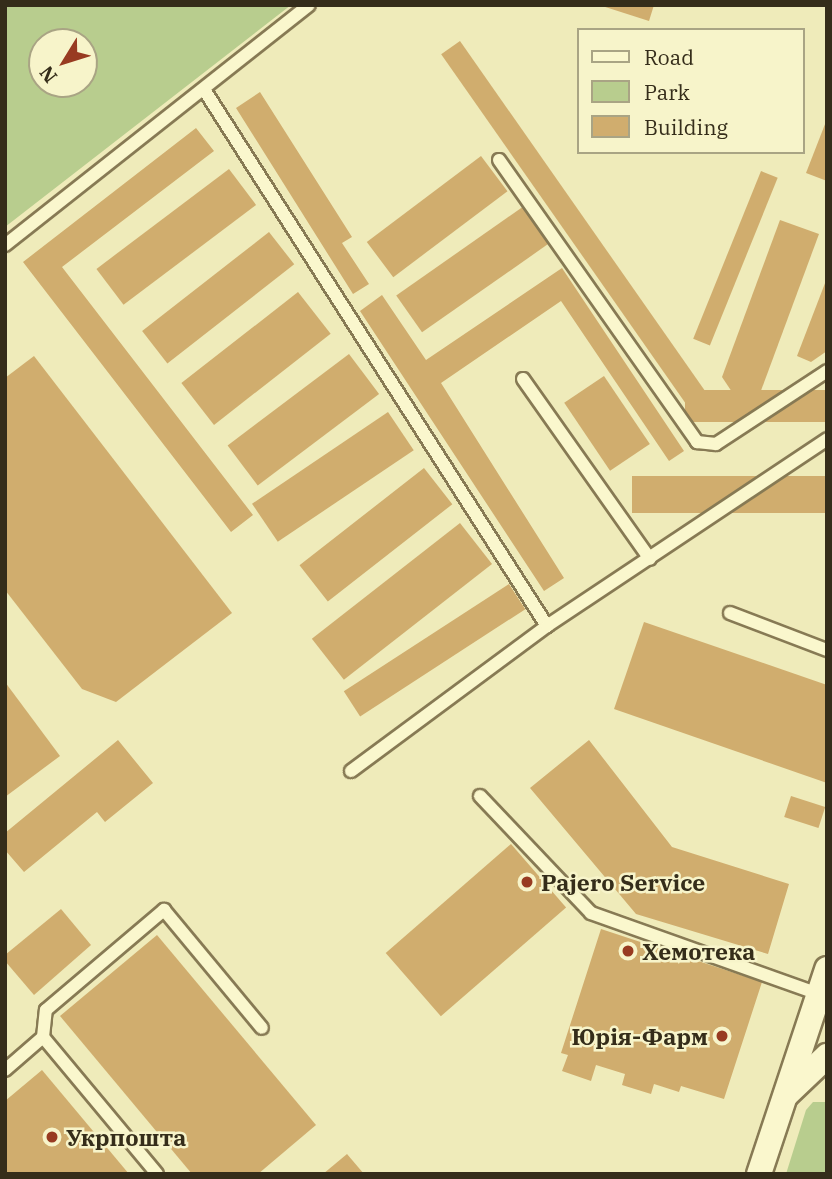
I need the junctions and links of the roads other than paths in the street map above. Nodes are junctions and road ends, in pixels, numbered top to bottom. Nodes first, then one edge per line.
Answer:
1 (309, 5) edge
2 (205, 91) junction
3 (499, 160) dead end
4 (5, 245) edge
5 (827, 371) edge
6 (523, 379) dead end
7 (827, 439) edge
8 (650, 559) junction
9 (730, 613) dead end
10 (547, 626) junction
11 (827, 650) edge
12 (351, 771) dead end
13 (480, 796) dead end
14 (827, 970) edge
15 (819, 994) junction
16 (262, 1028) dead end
17 (43, 1037) junction
18 (827, 1056) edge
19 (5, 1070) edge
20 (827, 1083) edge
21 (783, 1098) junction
22 (157, 1174) edge
23 (759, 1174) edge

1 - 2 lane
2 - 4 lane
2 - 10 lane
3 - 5 lane
6 - 8 lane
7 - 8 lane
8 - 10 lane
9 - 11 lane
10 - 12 lane
13 - 15 lane
14 - 15 street
15 - 21 street
16 - 17 lane
17 - 19 lane
17 - 22 lane
18 - 21 street
20 - 21 street
21 - 23 street

